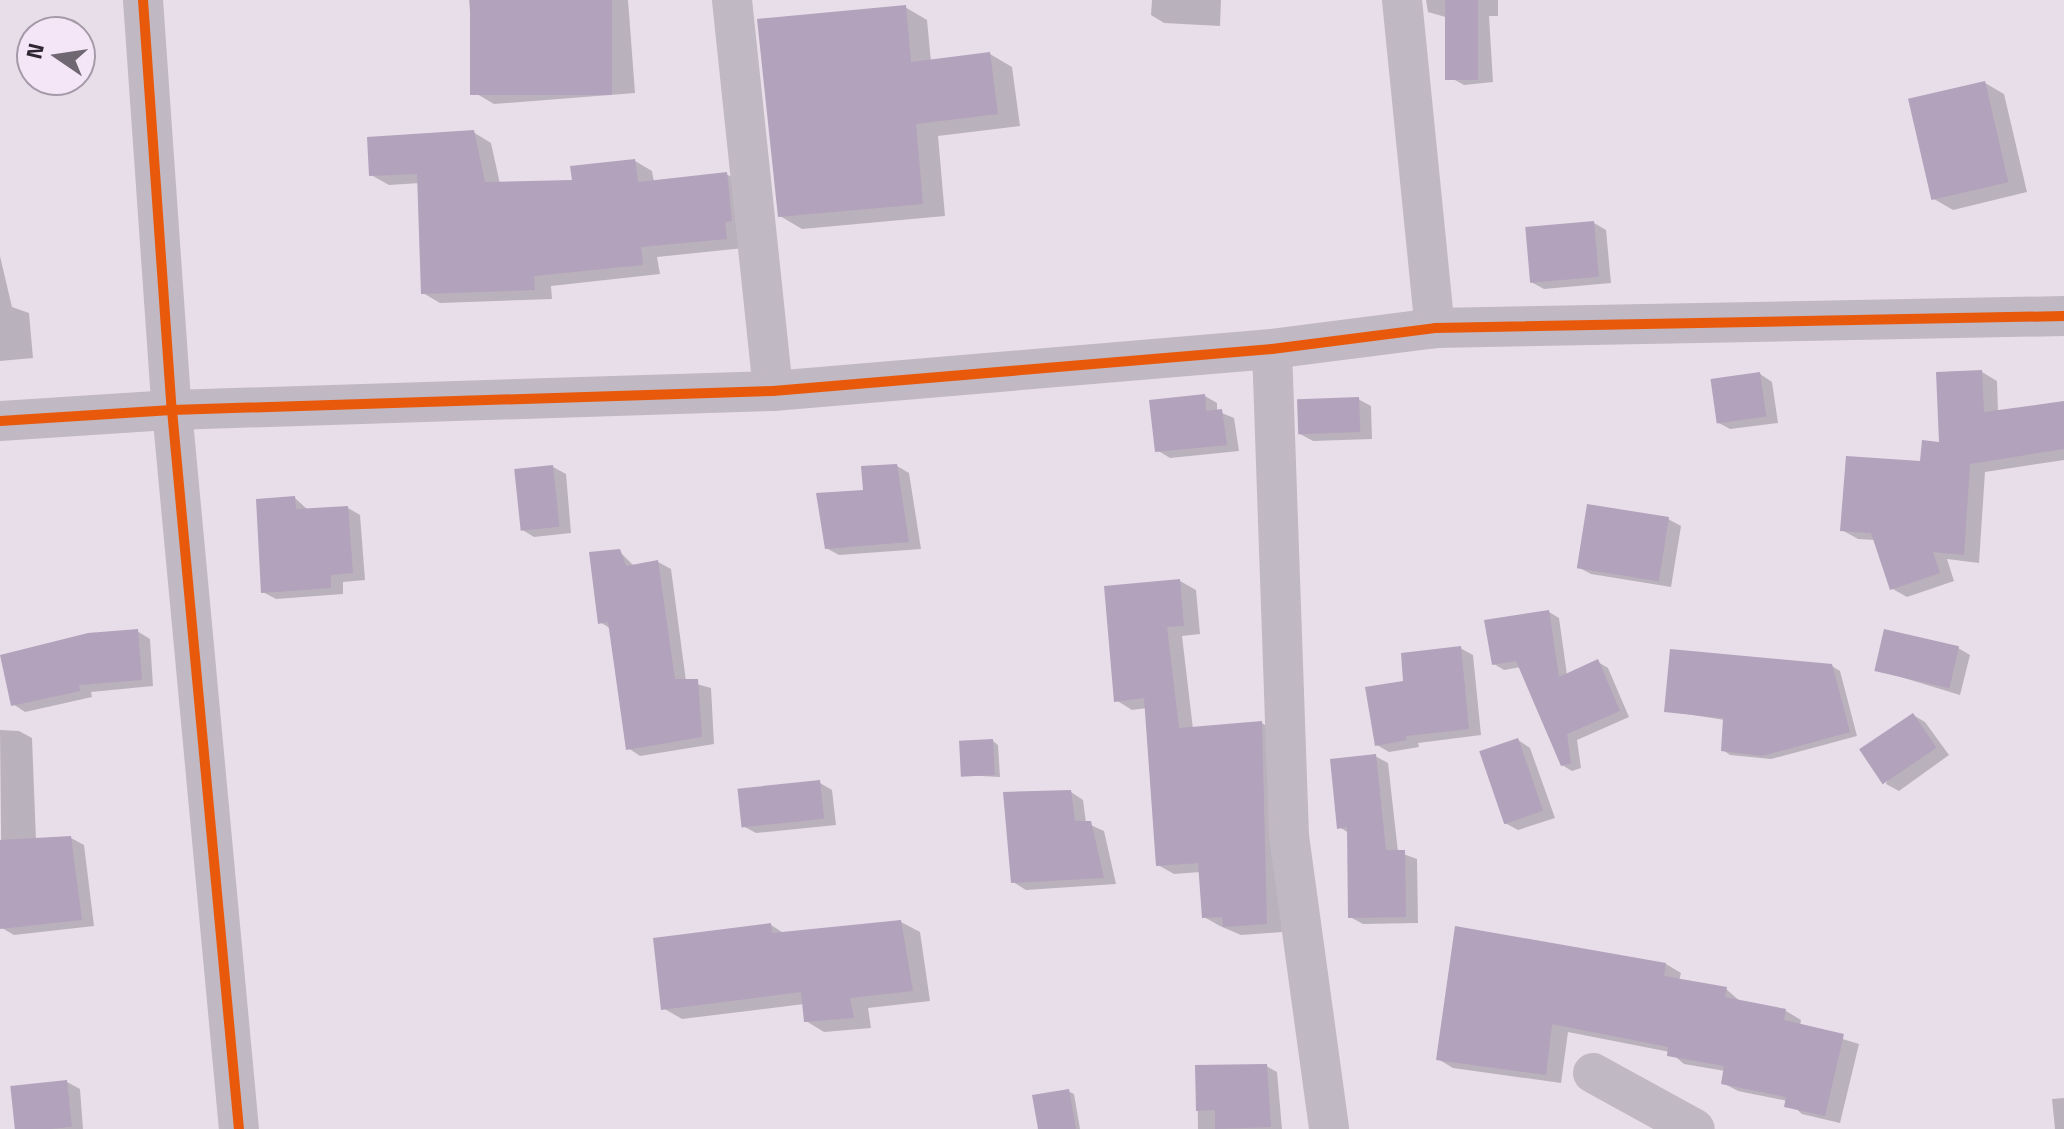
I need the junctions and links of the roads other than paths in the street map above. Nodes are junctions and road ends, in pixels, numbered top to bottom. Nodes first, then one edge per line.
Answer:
1 (143, 0) edge
2 (732, 0) edge
3 (1402, 0) edge
4 (2064, 316) edge
5 (1435, 328) junction
6 (1272, 349) junction
7 (773, 391) junction
8 (172, 410) junction
9 (0, 421) edge
10 (1593, 1073) dead end
11 (239, 1129) edge
12 (1329, 1129) edge
13 (1695, 1129) edge

1 - 8 street
2 - 7 street
3 - 5 street
4 - 5 street
5 - 6 street
6 - 7 street
6 - 12 street
7 - 8 street
8 - 9 street
8 - 11 street
10 - 13 street

